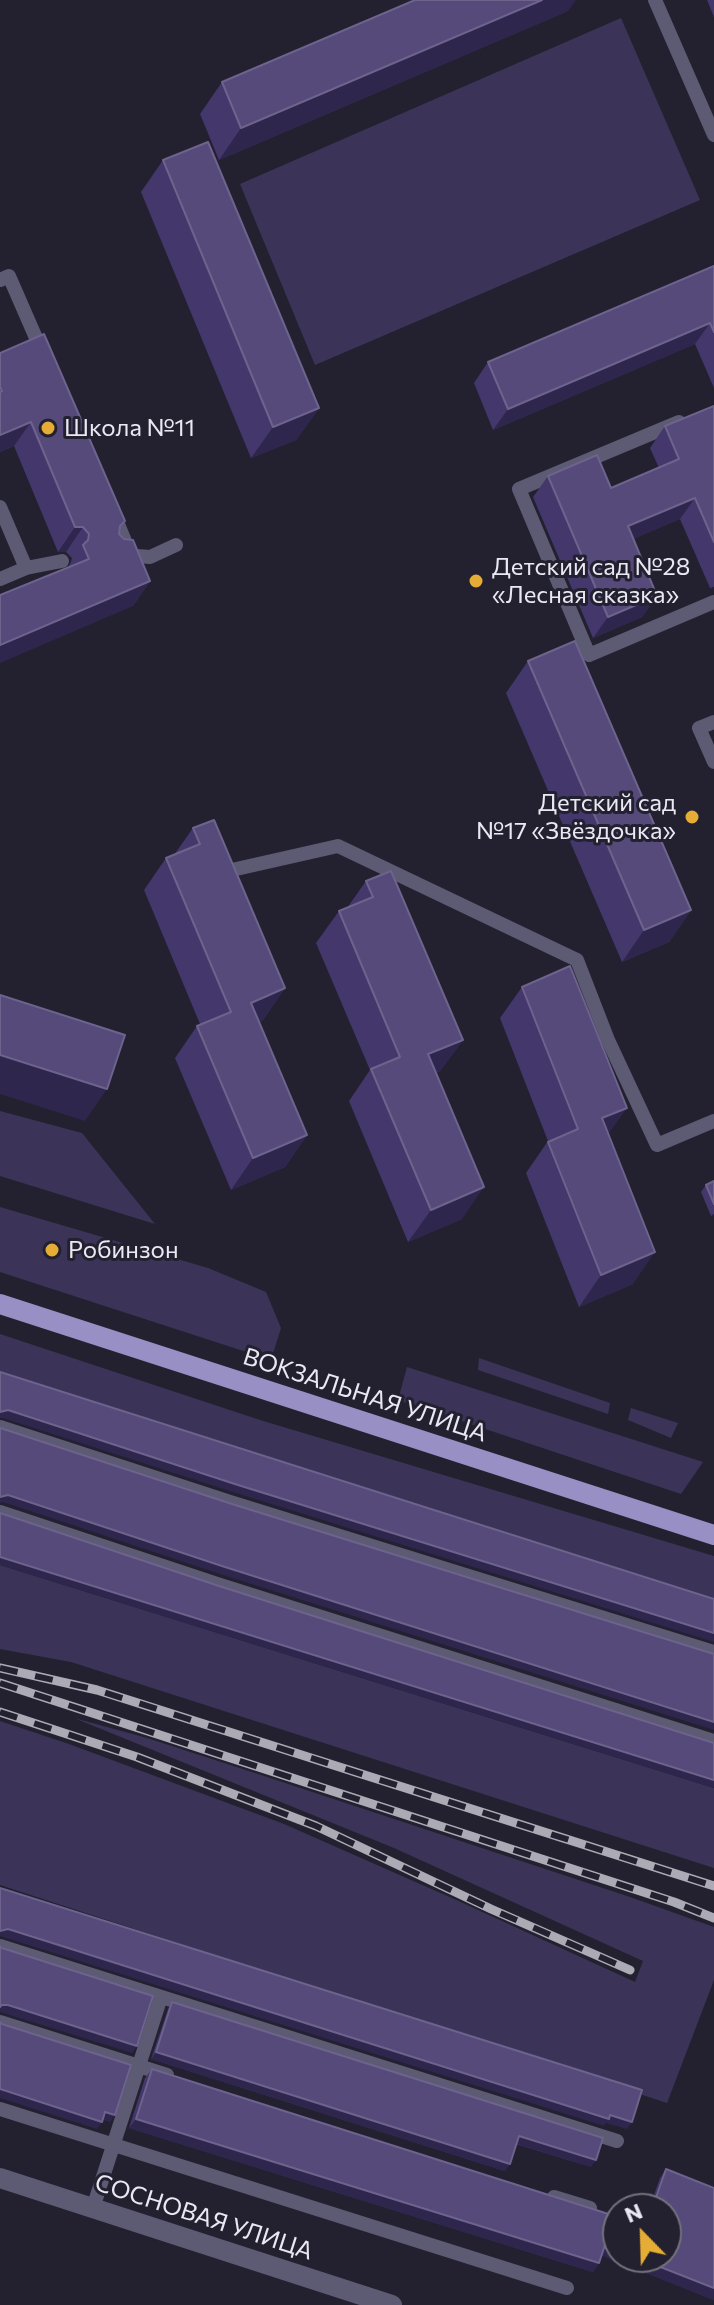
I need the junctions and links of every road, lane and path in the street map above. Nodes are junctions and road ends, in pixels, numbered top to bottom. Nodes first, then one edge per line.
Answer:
1 (655, 0) edge
2 (714, 135) edge
3 (0, 280) edge
4 (52, 374) edge
5 (698, 414) edge
6 (107, 500) edge
7 (0, 507) edge
8 (176, 545) dead end
9 (111, 555) edge
10 (132, 556) junction
11 (62, 561) dead end
12 (26, 568) junction
13 (0, 579) edge
14 (714, 602) edge
15 (714, 722) edge
16 (714, 762) edge
17 (213, 849) edge
18 (714, 1121) edge
19 (0, 1304) edge
20 (0, 1427) edge
21 (0, 1512) edge
22 (714, 1535) edge
23 (714, 1652) edge
24 (714, 1741) edge
25 (0, 1946) edge
26 (161, 1997) junction
27 (0, 2022) edge
28 (138, 2066) junction
29 (183, 2080) edge
30 (0, 2109) edge
31 (617, 2141) dead end
32 (114, 2145) junction
33 (0, 2178) edge
34 (544, 2194) edge
35 (93, 2208) junction
36 (590, 2208) edge
37 (567, 2288) dead end
38 (392, 2305) edge

1 - 2 lane
3 - 4 lane
5 - 14 lane
6 - 10 lane
7 - 12 lane
8 - 10 lane
9 - 10 lane
11 - 12 lane
12 - 13 lane
15 - 16 lane
17 - 18 lane
19 - 22 main road, ВОКЗАЛЬНАЯ УЛИЦА
20 - 23 lane
21 - 24 lane
25 - 26 lane
26 - 28 lane
26 - 31 lane
27 - 28 lane
28 - 29 lane
28 - 32 lane
30 - 32 lane
32 - 35 lane
32 - 37 lane
33 - 35 street, СОСНОВАЯ УЛИЦА
34 - 36 lane
35 - 38 street, СОСНОВАЯ УЛИЦА

